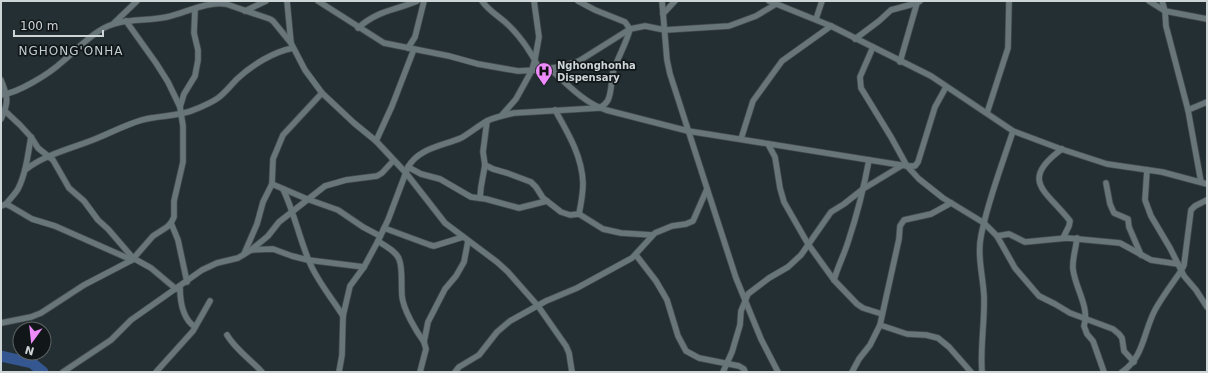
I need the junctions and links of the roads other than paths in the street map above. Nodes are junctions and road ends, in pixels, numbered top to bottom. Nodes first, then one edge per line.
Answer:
1 (137, 1) edge
2 (266, 1) edge
3 (287, 1) edge
4 (318, 1) edge
5 (416, 1) edge
6 (424, 1) edge
7 (482, 1) edge
8 (534, 1) edge
9 (578, 1) edge
10 (662, 1) edge
11 (676, 1) edge
12 (769, 1) edge
13 (822, 1) edge
14 (1009, 1) edge
15 (1149, 1) edge
16 (1162, 1) edge
17 (216, 2) edge
18 (918, 2) edge
19 (776, 4) junction
20 (195, 10) junction
21 (245, 11) junction
22 (1165, 11) junction
23 (663, 14) junction
24 (816, 19) junction
25 (1207, 19) edge
26 (126, 21) junction
27 (113, 24) junction
28 (831, 26) junction
29 (358, 28) junction
30 (630, 29) junction
31 (665, 30) junction
32 (855, 39) junction
33 (292, 46) junction
34 (873, 47) junction
35 (411, 49) junction
36 (535, 59) junction
37 (900, 62) junction
38 (549, 68) junction
39 (532, 70) junction
40 (540, 70) junction
41 (1, 80) edge
42 (946, 87) junction
43 (322, 93) junction
44 (4, 95) edge
45 (1207, 102) edge
46 (180, 107) junction
47 (599, 108) junction
48 (555, 110) junction
49 (1188, 110) junction
50 (5, 111) junction
51 (987, 113) junction
52 (181, 114) junction
53 (501, 116) junction
54 (1, 119) edge
55 (487, 121) junction
56 (688, 131) junction
57 (1013, 131) junction
58 (31, 137) junction
59 (741, 139) junction
60 (376, 141) junction
61 (768, 144) junction
62 (1062, 150) junction
63 (49, 155) junction
64 (869, 160) junction
65 (393, 161) junction
66 (485, 166) junction
67 (904, 166) junction
68 (25, 170) junction
69 (407, 170) junction
70 (1147, 170) junction
71 (1106, 182) dead end
72 (1204, 183) edge
73 (272, 184) junction
74 (707, 188) junction
75 (283, 189) junction
76 (863, 189) junction
77 (480, 198) junction
78 (307, 199) junction
79 (1207, 200) edge
80 (546, 201) junction
81 (951, 203) junction
82 (4, 205) edge
83 (293, 211) junction
84 (579, 214) junction
85 (171, 223) junction
86 (984, 224) junction
87 (384, 228) junction
88 (652, 234) junction
89 (997, 236) junction
90 (1064, 238) junction
91 (1077, 238) junction
92 (379, 239) junction
93 (466, 239) junction
94 (808, 244) junction
95 (251, 250) junction
96 (244, 254) junction
97 (636, 255) junction
98 (1141, 255) junction
99 (132, 259) junction
100 (308, 260) junction
101 (1178, 264) junction
102 (364, 267) junction
103 (1181, 271) junction
104 (834, 280) junction
105 (186, 282) junction
106 (178, 288) junction
107 (210, 301) dead end
108 (745, 302) junction
109 (538, 306) junction
110 (1207, 308) edge
111 (882, 314) junction
112 (343, 316) junction
113 (1087, 319) junction
114 (1, 322) edge
115 (880, 325) junction
116 (195, 327) junction
117 (227, 335) dead end
118 (424, 342) junction
119 (1134, 362) junction
120 (726, 364) junction
121 (63, 372) edge
122 (156, 372) edge
123 (262, 372) edge
124 (340, 372) edge
125 (420, 372) edge
126 (455, 372) edge
127 (572, 372) edge
128 (723, 372) edge
129 (745, 372) edge
130 (778, 372) edge
131 (852, 372) edge
132 (972, 372) edge
133 (982, 372) edge
134 (1104, 372) edge
135 (1122, 372) edge

1 - 27 street
2 - 21 street
3 - 33 street
4 - 29 street
5 - 29 street
6 - 35 street
7 - 36 street
8 - 36 street
9 - 30 street
10 - 23 street
11 - 23 street
12 - 19 street
13 - 24 street
14 - 51 street
15 - 22 street
16 - 22 street
17 - 20 street
17 - 21 street
18 - 32 street
18 - 37 street
19 - 24 street
19 - 31 street
20 - 26 street
20 - 46 street
21 - 33 street
22 - 25 street
22 - 49 street
23 - 31 street
24 - 28 street
26 - 27 street
26 - 46 street
27 - 44 street
28 - 32 street
28 - 59 street
29 - 35 street
30 - 31 street
30 - 38 street
30 - 47 street
31 - 56 street
32 - 34 street
33 - 43 street
33 - 52 street
34 - 37 street
34 - 67 street
35 - 39 street
35 - 60 street
36 - 39 street
36 - 40 street
37 - 42 street
38 - 40 street
38 - 47 street
39 - 40 street
39 - 53 street
41 - 44 street
42 - 51 street
42 - 67 street
43 - 60 street
43 - 73 street
44 - 50 street
45 - 49 street
46 - 52 street
47 - 48 street
47 - 56 street
48 - 53 street
48 - 84 street
49 - 72 street
50 - 54 street
50 - 58 street
51 - 57 street
52 - 63 street
52 - 85 street
53 - 55 street
55 - 66 street
55 - 69 street
56 - 59 street
56 - 74 street
57 - 62 street
57 - 86 street
58 - 63 street
58 - 68 street
59 - 61 street
60 - 65 street
61 - 64 street
61 - 94 street
62 - 70 street
62 - 90 street
63 - 68 street
63 - 99 street
64 - 67 street
64 - 76 street
65 - 69 street
65 - 78 street
66 - 77 street
66 - 80 street
67 - 76 street
67 - 81 street
68 - 82 street
69 - 77 street
69 - 87 street
69 - 93 street
70 - 72 street
70 - 101 street
71 - 98 street
73 - 75 street
73 - 96 street
74 - 88 street
74 - 108 street
75 - 78 street
75 - 83 street
76 - 94 street
76 - 104 street
77 - 80 street
78 - 83 street
78 - 92 street
79 - 103 street
80 - 84 street
81 - 86 street
81 - 111 street
82 - 99 street
83 - 95 street
83 - 100 street
84 - 88 street
85 - 99 street
85 - 105 street
86 - 89 street
86 - 133 street
87 - 92 street
87 - 93 street
88 - 97 street
89 - 90 street
89 - 113 street
90 - 91 street
91 - 98 street
91 - 113 street
92 - 102 street
92 - 118 street
93 - 109 street
93 - 118 street
94 - 104 street
94 - 108 street
95 - 96 street
95 - 100 street
96 - 105 street
97 - 109 street
97 - 120 street
98 - 101 street
99 - 106 street
99 - 114 street
100 - 102 street
100 - 112 street
101 - 103 street
102 - 112 street
103 - 110 street
103 - 119 street
104 - 111 street
105 - 106 street
106 - 116 street
106 - 121 street
107 - 116 street
108 - 120 street
108 - 130 street
109 - 126 street
109 - 127 street
111 - 115 street
112 - 124 street
113 - 119 street
113 - 134 street
115 - 131 street
115 - 132 street
116 - 122 street
117 - 123 street
118 - 125 street
119 - 135 street
120 - 128 street
120 - 129 street

